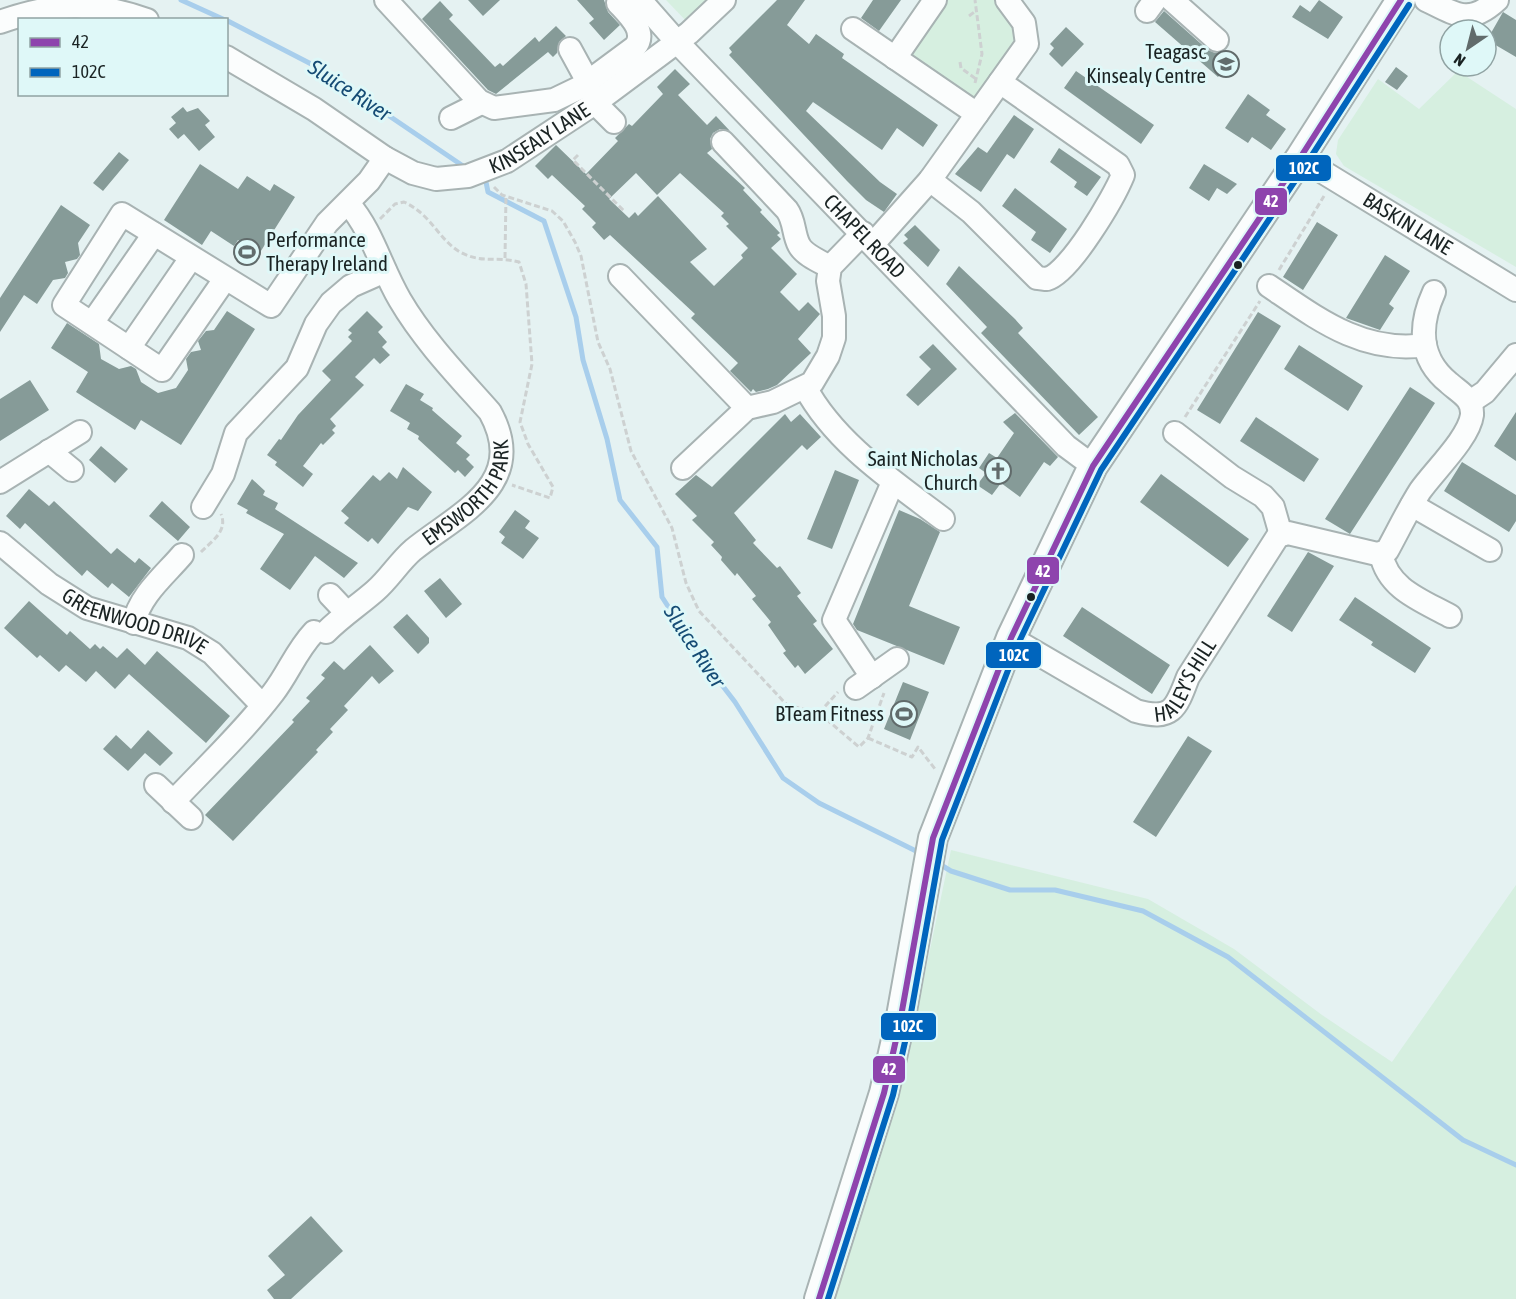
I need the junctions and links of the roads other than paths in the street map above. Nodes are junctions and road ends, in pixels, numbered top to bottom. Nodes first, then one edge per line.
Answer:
1 (724, 0) edge
2 (935, 0) edge
3 (1007, 0) edge
4 (1172, 0) edge
5 (1401, 0) edge
6 (1426, 0) edge
7 (1497, 0) edge
8 (629, 1) edge
9 (88, 3) edge
10 (397, 4) edge
11 (32, 16) edge
12 (141, 18) edge
13 (18, 19) edge
14 (0, 22) edge
15 (853, 28) dead end
16 (1217, 40) dead end
17 (677, 42) junction
18 (570, 49) dead end
19 (228, 58) edge
20 (895, 58) junction
21 (1000, 82) junction
22 (592, 93) junction
23 (481, 103) junction
24 (972, 111) junction
25 (451, 118) dead end
26 (614, 122) dead end
27 (723, 142) dead end
28 (386, 158) junction
29 (1300, 158) junction
30 (930, 180) junction
31 (348, 203) junction
32 (154, 234) junction
33 (868, 239) junction
34 (192, 258) junction
35 (830, 267) junction
36 (385, 271) junction
37 (620, 276) dead end
38 (225, 279) junction
39 (1269, 286) road end
40 (1516, 290) edge
41 (1434, 292) dead end
42 (92, 323) junction
43 (1425, 345) junction
44 (129, 348) junction
45 (1516, 355) edge
46 (805, 387) junction
47 (1470, 402) junction
48 (747, 408) junction
49 (80, 432) dead end
50 (1175, 434) road end
51 (49, 451) junction
52 (1093, 466) junction
53 (683, 468) dead end
54 (72, 470) dead end
55 (0, 482) edge
56 (893, 482) junction
57 (1412, 505) junction
58 (203, 507) dead end
59 (943, 519) dead end
60 (1281, 535) junction
61 (0, 543) edge
62 (1490, 550) dead end
63 (1381, 554) junction
64 (182, 555) dead end
65 (330, 595) dead end
66 (346, 612) junction
67 (1450, 616) dead end
68 (134, 623) junction
69 (1011, 638) junction
70 (897, 659) dead end
71 (262, 705) junction
72 (156, 785) dead end
73 (173, 802) junction
74 (191, 818) dead end
75 (819, 1299) edge

1 - 17 street, KINSEALY LANE
2 - 20 street
3 - 21 street
4 - 16 street
5 - 29 main road
6 - 7 street
8 - 17 street, CHAPEL ROAD
8 - 22 street
9 - 11 street
9 - 12 street
10 - 23 street
13 - 14 street
15 - 20 street
17 - 22 street, KINSEALY LANE
17 - 33 street, CHAPEL ROAD
18 - 22 street
19 - 28 street, KINSEALY LANE
20 - 24 street
21 - 24 street
21 - 30 street
22 - 23 street
22 - 26 street
22 - 28 street, KINSEALY LANE
23 - 25 street
24 - 30 street
27 - 35 street
28 - 31 street
29 - 40 street, BASKIN LANE
29 - 52 main road
30 - 33 street
31 - 36 street, EMSWORTH PARK
31 - 38 street
32 - 34 street
32 - 42 street
32 - 42 street
33 - 35 street
33 - 52 street, CHAPEL ROAD
34 - 38 street
34 - 44 street
35 - 46 street
36 - 58 street
36 - 66 street, EMSWORTH PARK
37 - 48 street
38 - 44 street
39 - 43 street
41 - 43 street
42 - 44 street
43 - 47 street
45 - 47 street
46 - 48 street
46 - 56 street
47 - 57 street
48 - 53 street
49 - 51 street
50 - 60 street
51 - 54 street
51 - 55 street
52 - 69 main road
56 - 59 street
56 - 70 street
57 - 62 street
57 - 63 street
60 - 63 street
60 - 69 street, HALEY'S HILL
61 - 68 street, GREENWOOD DRIVE
63 - 67 street
64 - 68 street
65 - 66 street
66 - 71 street, EMSWORTH PARK
68 - 71 street, GREENWOOD DRIVE
69 - 75 main road
71 - 73 street, EMSWORTH PARK
72 - 73 street
73 - 74 street

